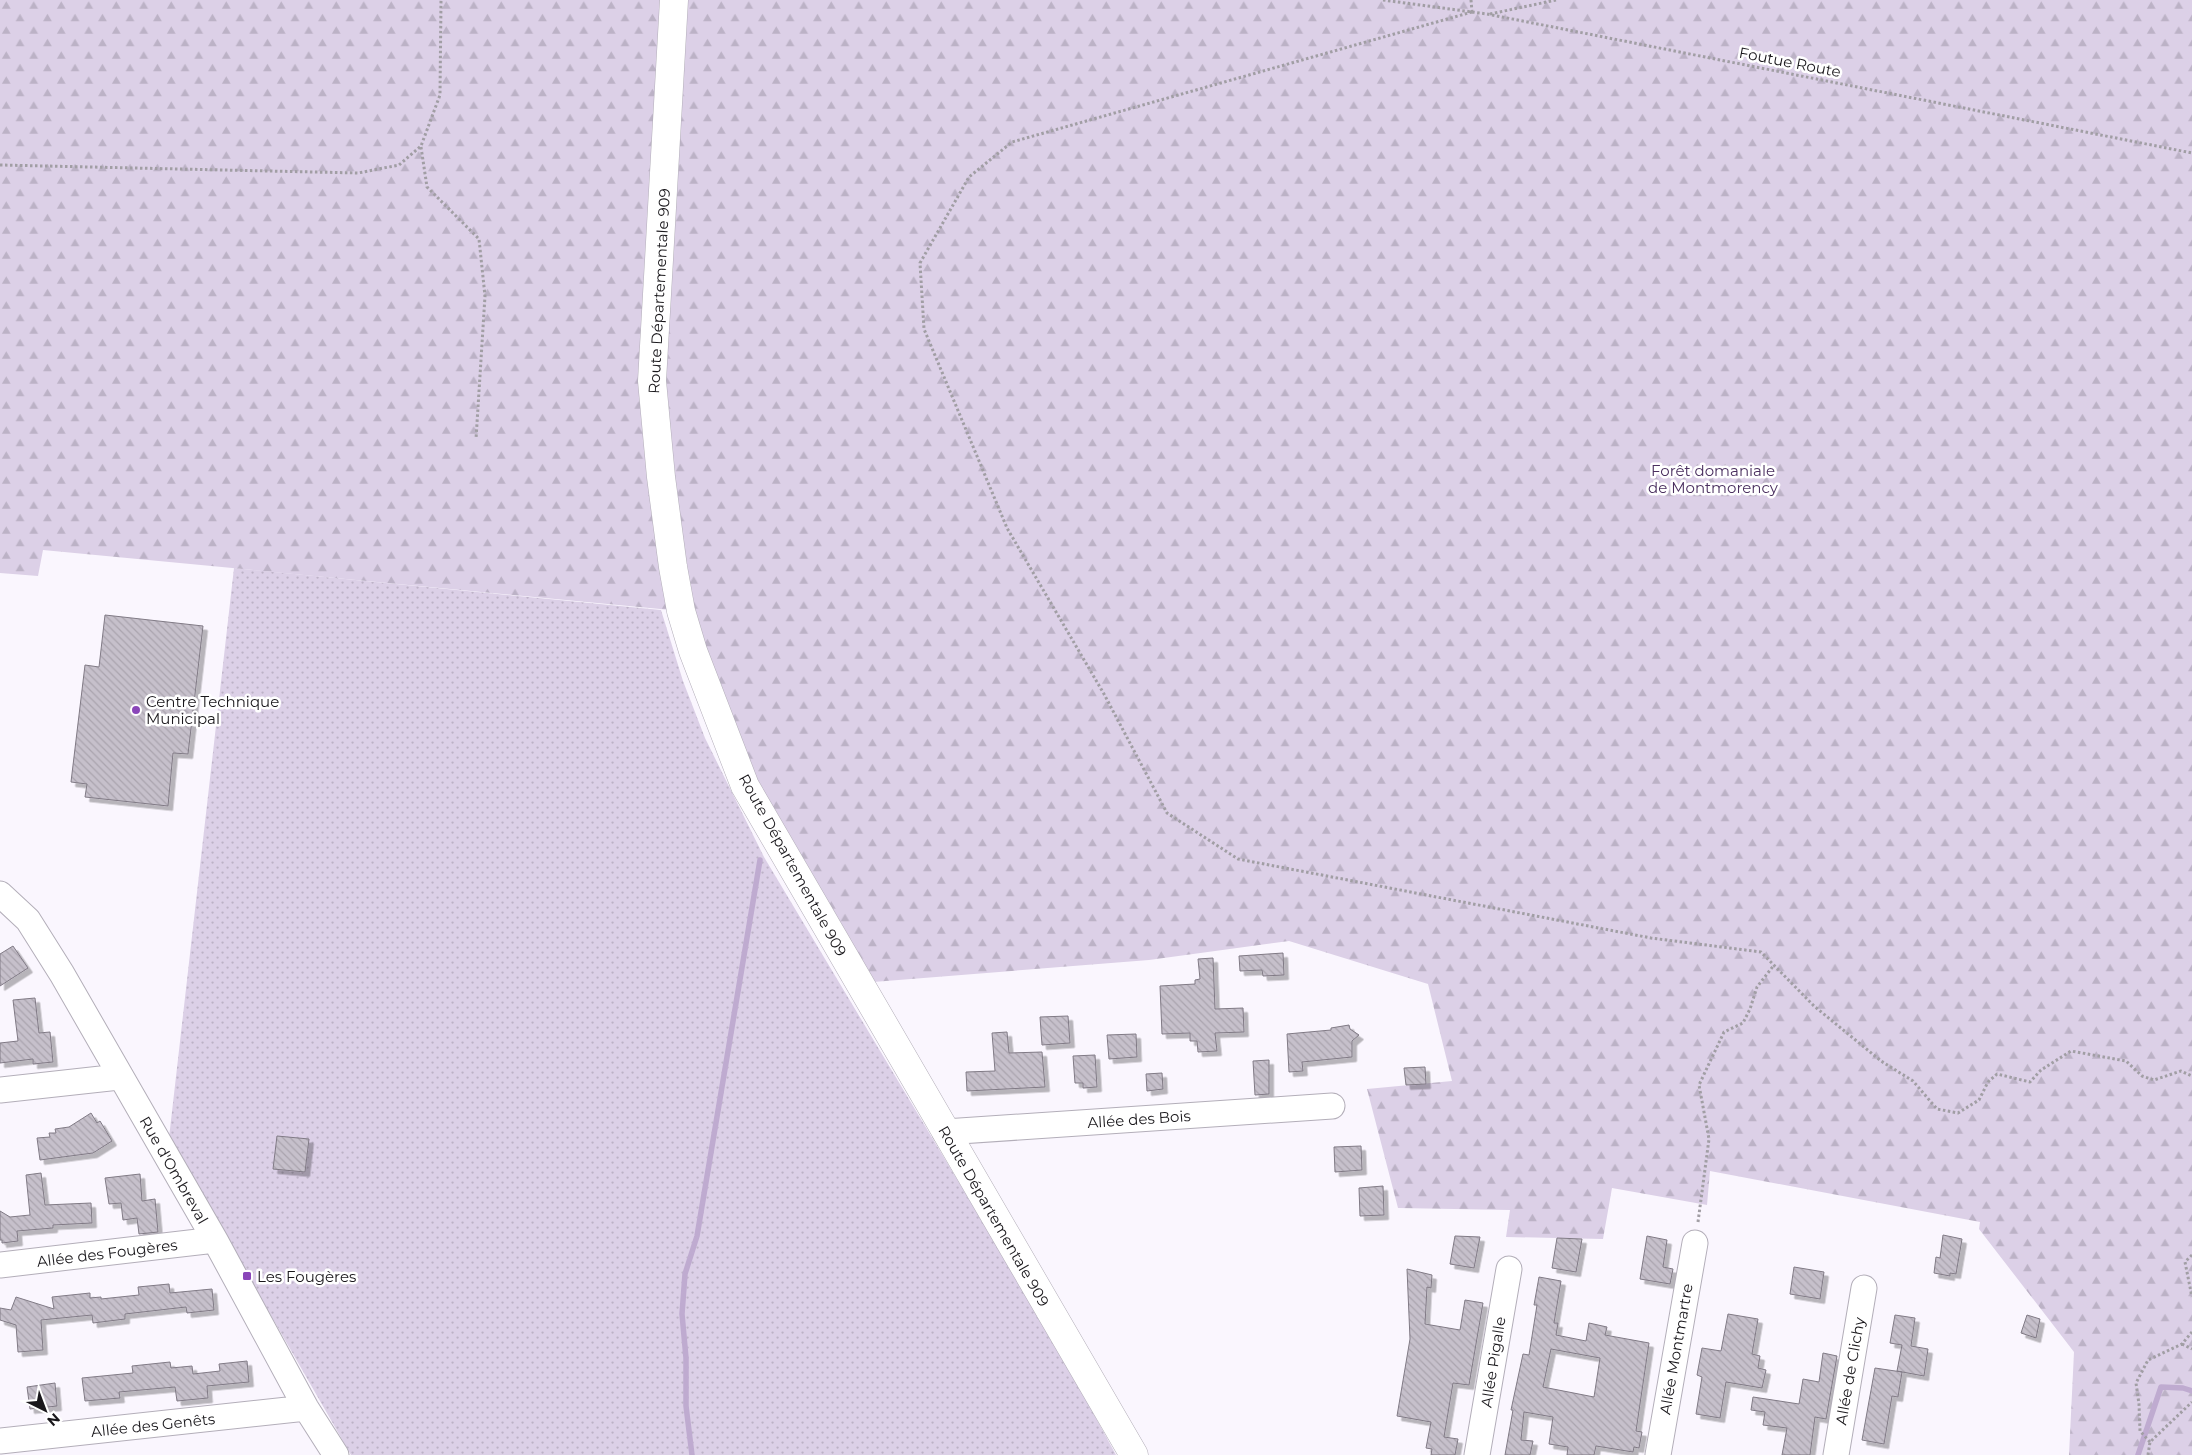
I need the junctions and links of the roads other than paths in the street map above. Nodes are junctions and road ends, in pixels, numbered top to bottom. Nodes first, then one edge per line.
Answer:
1 (674, 0) edge
2 (0, 894) edge
3 (119, 1077) junction
4 (0, 1090) edge
5 (1332, 1106) dead end
6 (945, 1132) junction
7 (215, 1240) junction
8 (1695, 1243) road end
9 (0, 1265) edge
10 (1508, 1269) dead end
11 (1864, 1288) dead end
12 (306, 1408) junction
13 (0, 1441) edge
14 (336, 1455) edge
15 (1134, 1455) edge
16 (1478, 1455) edge
17 (1658, 1455) edge
18 (1836, 1455) edge

1 - 6 main road, Route Départementale 909
2 - 3 street, Rue d'Ombreval
3 - 4 street
3 - 7 street, Rue d'Ombreval
5 - 6 street, Allée des Bois
6 - 15 main road, Route Départementale 909
7 - 9 street, Allée des Fougères
7 - 12 street, Rue d'Ombreval
8 - 17 street, Allée Montmartre
10 - 16 street, Allée Pigalle
11 - 18 street, Allée de Clichy
12 - 13 street, Allée des Genêts
12 - 14 street, Rue d'Ombreval

